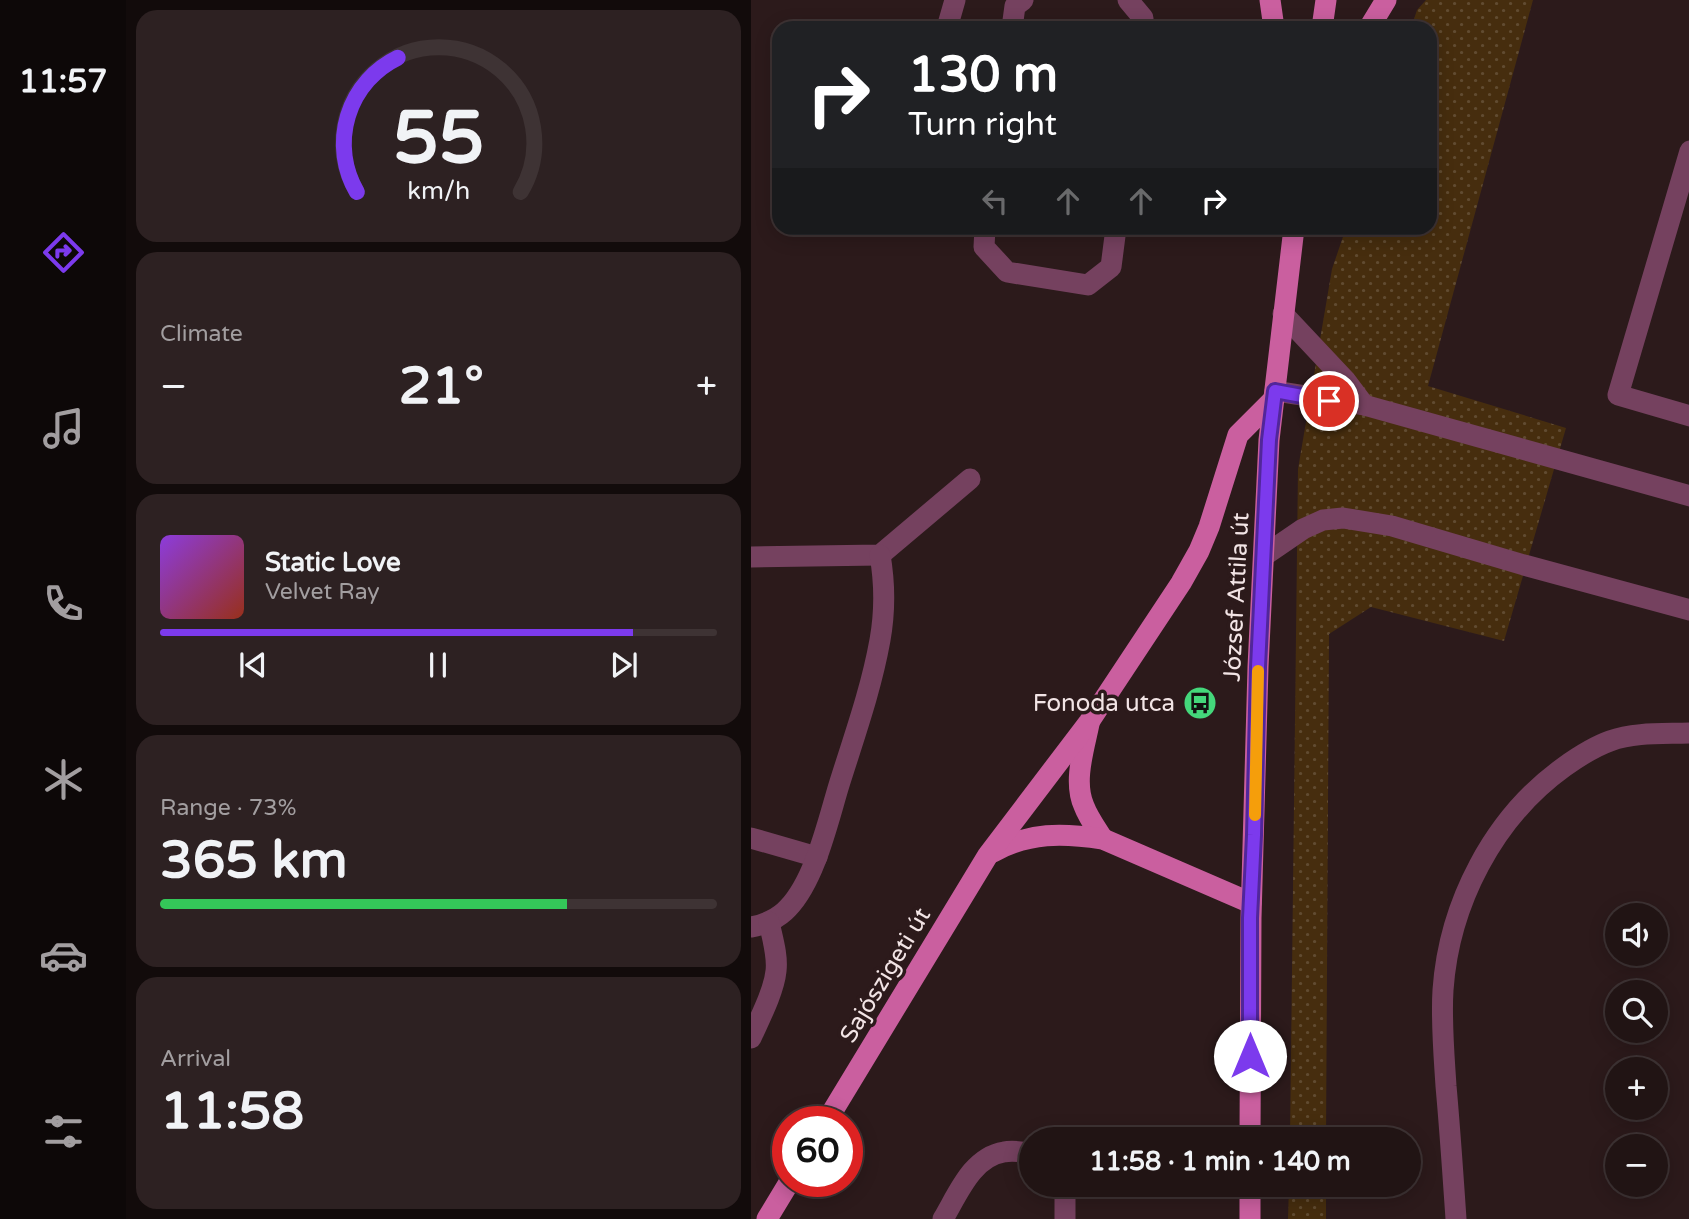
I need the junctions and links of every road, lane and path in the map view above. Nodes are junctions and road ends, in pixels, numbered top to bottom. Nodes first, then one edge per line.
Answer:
1 (955, 0) edge
2 (1128, 0) edge
3 (1270, 0) edge
4 (1326, 0) edge
5 (1386, 0) edge
6 (1019, 3) edge
7 (949, 21) edge
8 (1014, 21) edge
9 (1143, 21) edge
10 (1273, 21) edge
11 (1323, 21) edge
12 (1373, 21) edge
13 (1689, 151) edge
14 (985, 235) edge
15 (1115, 235) edge
16 (1293, 235) edge
17 (1284, 314) junction
18 (1275, 395) junction
19 (1364, 405) junction
20 (1689, 416) edge
21 (970, 479) dead end
22 (1689, 496) edge
23 (881, 555) junction
24 (1265, 555) junction
25 (751, 556) edge
26 (1689, 610) edge
27 (1089, 722) junction
28 (1689, 733) edge
29 (751, 838) edge
30 (1103, 839) junction
31 (988, 855) junction
32 (817, 857) junction
33 (1251, 902) junction
34 (760, 924) edge
35 (751, 1038) edge
36 (836, 1106) edge
37 (1250, 1127) edge
38 (1019, 1153) edge
39 (780, 1197) edge
40 (1065, 1197) edge
41 (1250, 1197) edge
42 (767, 1219) edge
43 (943, 1219) edge
44 (1065, 1219) edge
45 (1250, 1219) edge
46 (1456, 1219) edge

1 - 7 lane
2 - 9 lane
3 - 10 main road
4 - 11 main road
5 - 12 main road
6 - 8 lane
13 - 20 lane
14 - 15 lane
16 - 17 main road, József Attila út
17 - 18 main road, József Attila út
17 - 19 lane
18 - 19 lane
18 - 24 main road, József Attila út
18 - 27 main road, Sajószigeti út
19 - 22 lane
21 - 23 lane
23 - 25 lane
23 - 32 lane
24 - 26 lane
24 - 33 main road, József Attila út
27 - 30 main road
27 - 31 main road, Sajószigeti út
28 - 46 lane
29 - 32 lane
30 - 31 main road
30 - 33 main road
31 - 36 main road, Sajószigeti út
32 - 34 lane
33 - 37 main road, József Attila út
34 - 35 lane
38 - 43 lane
39 - 42 main road
40 - 44 lane
41 - 45 main road

